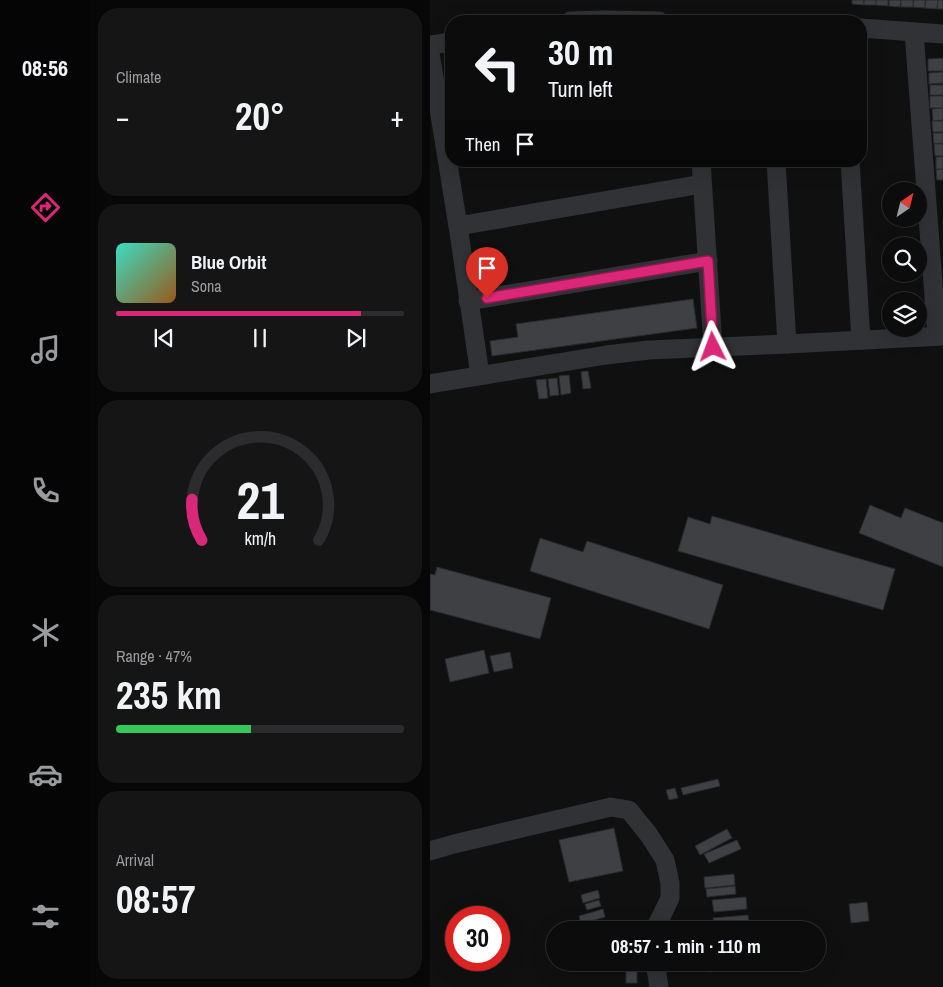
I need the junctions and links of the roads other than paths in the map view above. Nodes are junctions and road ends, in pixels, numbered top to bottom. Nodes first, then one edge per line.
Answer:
1 (867, 28) edge
2 (914, 32) junction
3 (943, 34) edge
4 (445, 43) edge
5 (430, 46) edge
6 (430, 53) edge
7 (445, 146) edge
8 (448, 167) edge
9 (701, 167) edge
10 (776, 167) edge
11 (850, 167) edge
12 (702, 184) junction
13 (458, 226) junction
14 (708, 261) junction
15 (468, 301) junction
16 (940, 336) edge
17 (861, 340) junction
18 (787, 344) junction
19 (713, 347) junction
20 (480, 375) junction
21 (430, 384) edge
22 (430, 851) edge
23 (659, 921) edge
24 (656, 971) edge
25 (659, 987) edge

1 - 2 street
2 - 3 street
2 - 16 street
4 - 5 street
6 - 7 street
8 - 13 street
9 - 12 street
10 - 18 street
11 - 17 street
12 - 13 street
12 - 14 street
13 - 15 street
14 - 15 street
14 - 19 street
15 - 20 street
16 - 17 street
17 - 18 street
18 - 19 street
19 - 20 street
20 - 21 street
22 - 23 street
24 - 25 street

